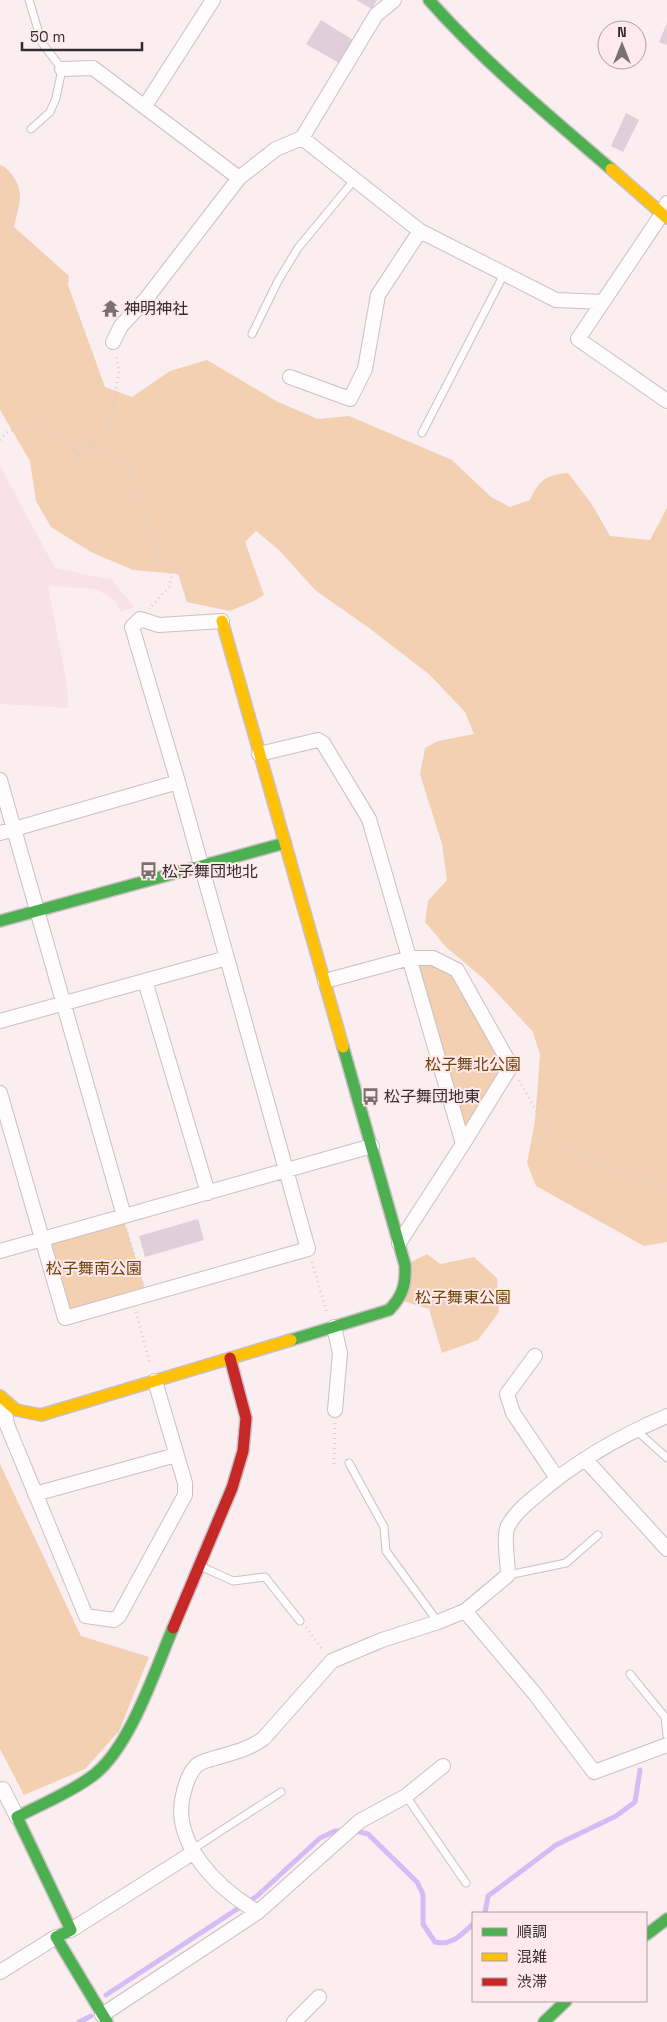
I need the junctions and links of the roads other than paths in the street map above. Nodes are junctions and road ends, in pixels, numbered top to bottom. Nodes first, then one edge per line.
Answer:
1 (29, 0) edge
2 (214, 0) edge
3 (394, 0) edge
4 (429, 0) edge
5 (62, 69) junction
6 (145, 106) junction
7 (31, 129) dead end
8 (302, 138) junction
9 (238, 178) junction
10 (355, 179) junction
11 (665, 212) edge
12 (420, 231) junction
13 (504, 274) junction
14 (603, 302) junction
15 (252, 334) dead end
16 (113, 342) dead end
17 (290, 377) dead end
18 (667, 401) edge
19 (422, 433) dead end
20 (222, 621) joint
21 (259, 754) junction
22 (0, 780) edge
23 (178, 782) junction
24 (15, 829) junction
25 (0, 833) edge
26 (285, 843) junction
27 (202, 866) junction
28 (37, 911) junction
29 (0, 921) edge
30 (227, 958) junction
31 (410, 958) junction
32 (145, 981) junction
33 (325, 981) junction
34 (64, 1004) junction
35 (0, 1021) edge
36 (0, 1093) edge
37 (463, 1144) junction
38 (372, 1146) junction
39 (286, 1170) junction
40 (208, 1193) junction
41 (123, 1216) junction
42 (41, 1240) junction
43 (399, 1243) junction
44 (0, 1251) edge
45 (332, 1327) junction
46 (535, 1356) dead end
47 (230, 1358) junction
48 (155, 1380) junction
49 (2, 1398) edge
50 (335, 1410) road end
51 (667, 1416) edge
52 (636, 1430) junction
53 (176, 1455) junction
54 (667, 1458) edge
55 (585, 1459) junction
56 (349, 1463) road end
57 (557, 1478) junction
58 (35, 1494) junction
59 (598, 1535) dead end
60 (667, 1549) edge
61 (200, 1566) junction
62 (508, 1575) junction
63 (465, 1611) junction
64 (300, 1621) road end
65 (438, 1622) junction
66 (630, 1674) dead end
67 (667, 1735) edge
68 (667, 1744) edge
69 (443, 1766) dead end
70 (1, 1787) edge
71 (281, 1792) dead end
72 (406, 1796) junction
73 (18, 1817) junction
74 (194, 1850) junction
75 (466, 1883) dead end
76 (255, 1910) junction
77 (667, 1919) edge
78 (71, 1930) junction
79 (647, 1934) edge
80 (56, 1937) junction
81 (0, 1972) edge
82 (319, 1997) dead end
83 (565, 2002) edge
84 (105, 2018) edge
85 (294, 2022) edge
86 (544, 2022) edge

1 - 5 lane
2 - 6 street
3 - 8 street
4 - 11 street
5 - 6 street
5 - 7 lane
6 - 9 street
8 - 9 street
8 - 10 street
9 - 16 street
10 - 12 street
10 - 15 lane
11 - 14 street
12 - 13 street
12 - 17 street
13 - 14 street
13 - 19 lane
14 - 18 street
20 - 21 street
20 - 23 street
21 - 26 street
21 - 31 street
22 - 24 street
23 - 24 street
23 - 27 street
24 - 25 street
24 - 28 street
26 - 27 street
26 - 33 street
27 - 28 street
27 - 30 street
28 - 29 street
28 - 34 street
30 - 32 street
30 - 39 street
31 - 33 street
31 - 37 street
31 - 37 street
32 - 34 street
32 - 40 street
33 - 38 street
34 - 35 street
34 - 41 street
36 - 42 street
37 - 43 street
38 - 39 street
38 - 43 street
39 - 40 street
39 - 42 street
40 - 41 street
41 - 42 street
42 - 44 street
43 - 45 street
45 - 47 street
45 - 50 street
46 - 57 street
47 - 48 street
47 - 61 street
48 - 49 street
48 - 53 street
49 - 58 street
51 - 52 street
52 - 54 lane
52 - 55 street
53 - 58 street
53 - 58 street
55 - 57 street
55 - 60 street
56 - 65 lane
57 - 62 street
59 - 62 lane
61 - 64 lane
61 - 73 street
62 - 63 street
63 - 65 street
63 - 68 street
65 - 74 street
66 - 67 lane
69 - 72 street
70 - 73 street
71 - 74 lane
72 - 75 lane
72 - 76 street
73 - 78 street
74 - 76 street
74 - 78 street
76 - 84 street
77 - 79 street
78 - 80 street
80 - 81 street
80 - 84 street
82 - 85 street
83 - 86 street

